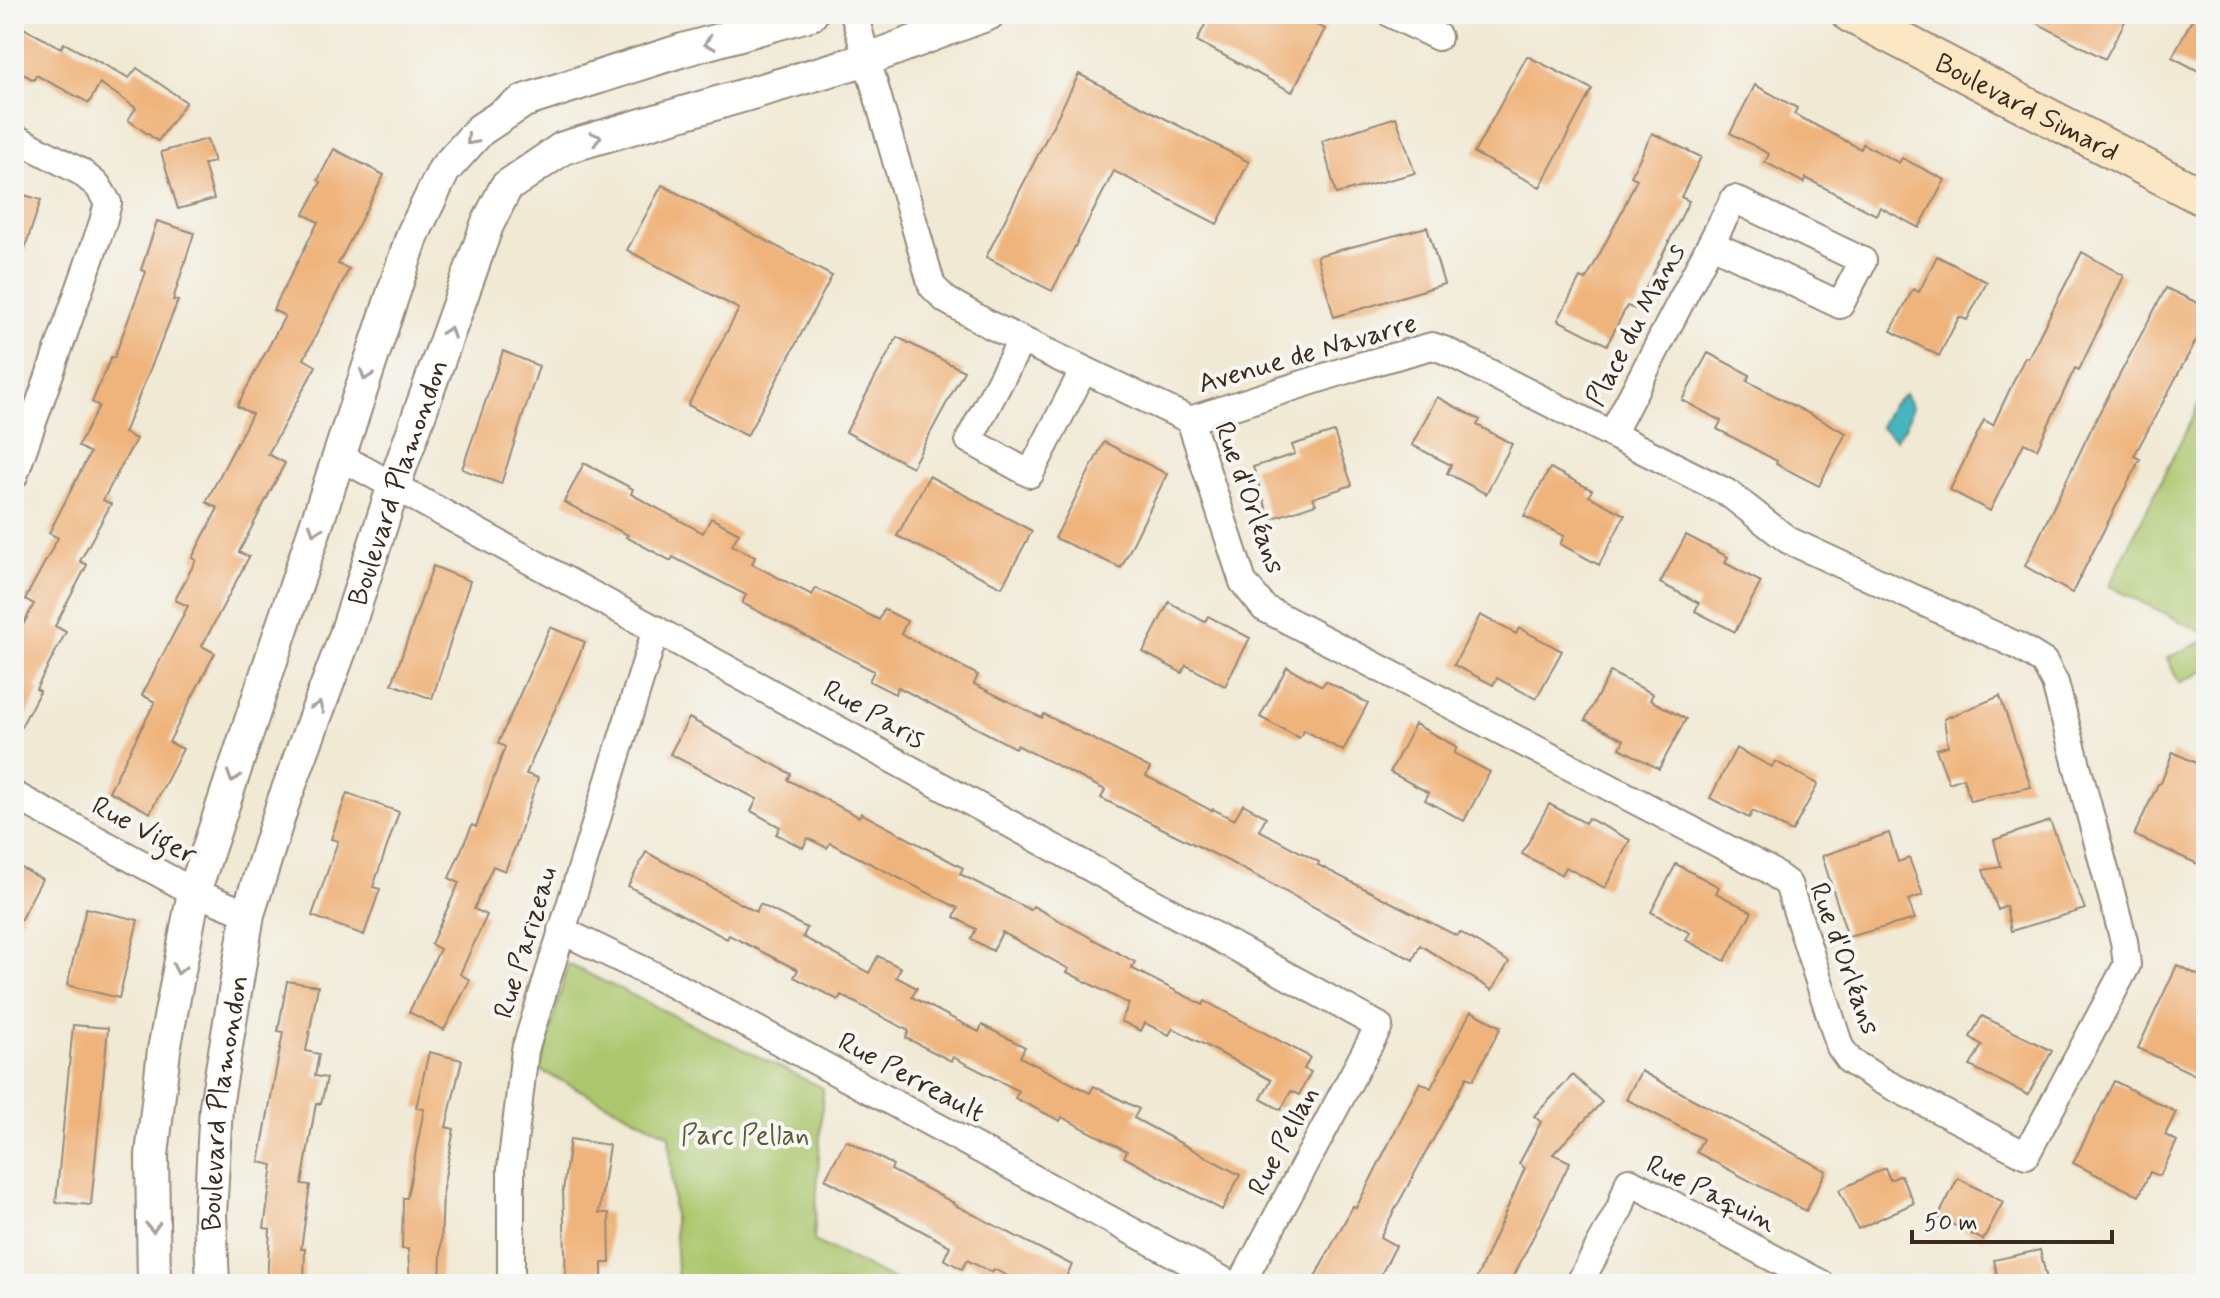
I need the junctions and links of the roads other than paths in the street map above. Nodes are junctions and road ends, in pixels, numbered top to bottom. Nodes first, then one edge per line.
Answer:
1 (811, 14) edge
2 (854, 14) edge
3 (988, 14) edge
4 (1391, 14) edge
5 (1850, 14) edge
6 (1438, 37) dead end
7 (868, 59) junction
8 (14, 137) edge
9 (2206, 199) edge
10 (1712, 244) junction
11 (1021, 341) junction
12 (1083, 371) junction
13 (1190, 420) junction
14 (1612, 434) junction
15 (339, 456) junction
16 (14, 476) edge
17 (394, 485) junction
18 (1951, 615) joint
19 (656, 629) junction
20 (14, 795) edge
21 (194, 892) junction
22 (248, 914) junction
23 (561, 930) junction
24 (1379, 1026) joint
25 (154, 1284) edge
26 (213, 1284) edge
27 (511, 1284) edge
28 (1230, 1284) edge
29 (1241, 1284) edge
30 (1579, 1284) edge
31 (1822, 1284) edge

1 -> 15 street
2 - 7 street, Avenue de Navarre
3 - 7 street, Boulevard Plamondon
4 - 6 street
5 - 9 main road, Boulevard Simard
7 - 11 street, Avenue de Navarre
17 -> 7 street, Boulevard Plamondon
8 - 16 street
10 - 10 street, Place du Mans
10 - 14 street, Place du Mans
11 - 12 street, Avenue de Navarre
11 - 12 street
12 - 13 street, Avenue de Navarre
13 - 14 street, Avenue de Navarre
13 - 18 street, Rue d'Orléans
14 - 18 street, Avenue de Navarre
15 - 17 street, Rue Paris
15 -> 21 street
17 - 19 street, Rue Paris
22 -> 17 street, Boulevard Plamondon
19 - 23 street, Rue Parizeau
19 - 24 street, Rue Paris
20 - 21 street, Rue Viger
21 - 22 street, Rue Viger
21 -> 25 street
22 - 26 street, Boulevard Plamondon
23 - 27 street, Rue Parizeau
23 - 28 street, Rue Perreault
24 - 29 street, Rue Pellan
30 - 31 street, Rue Paquin

